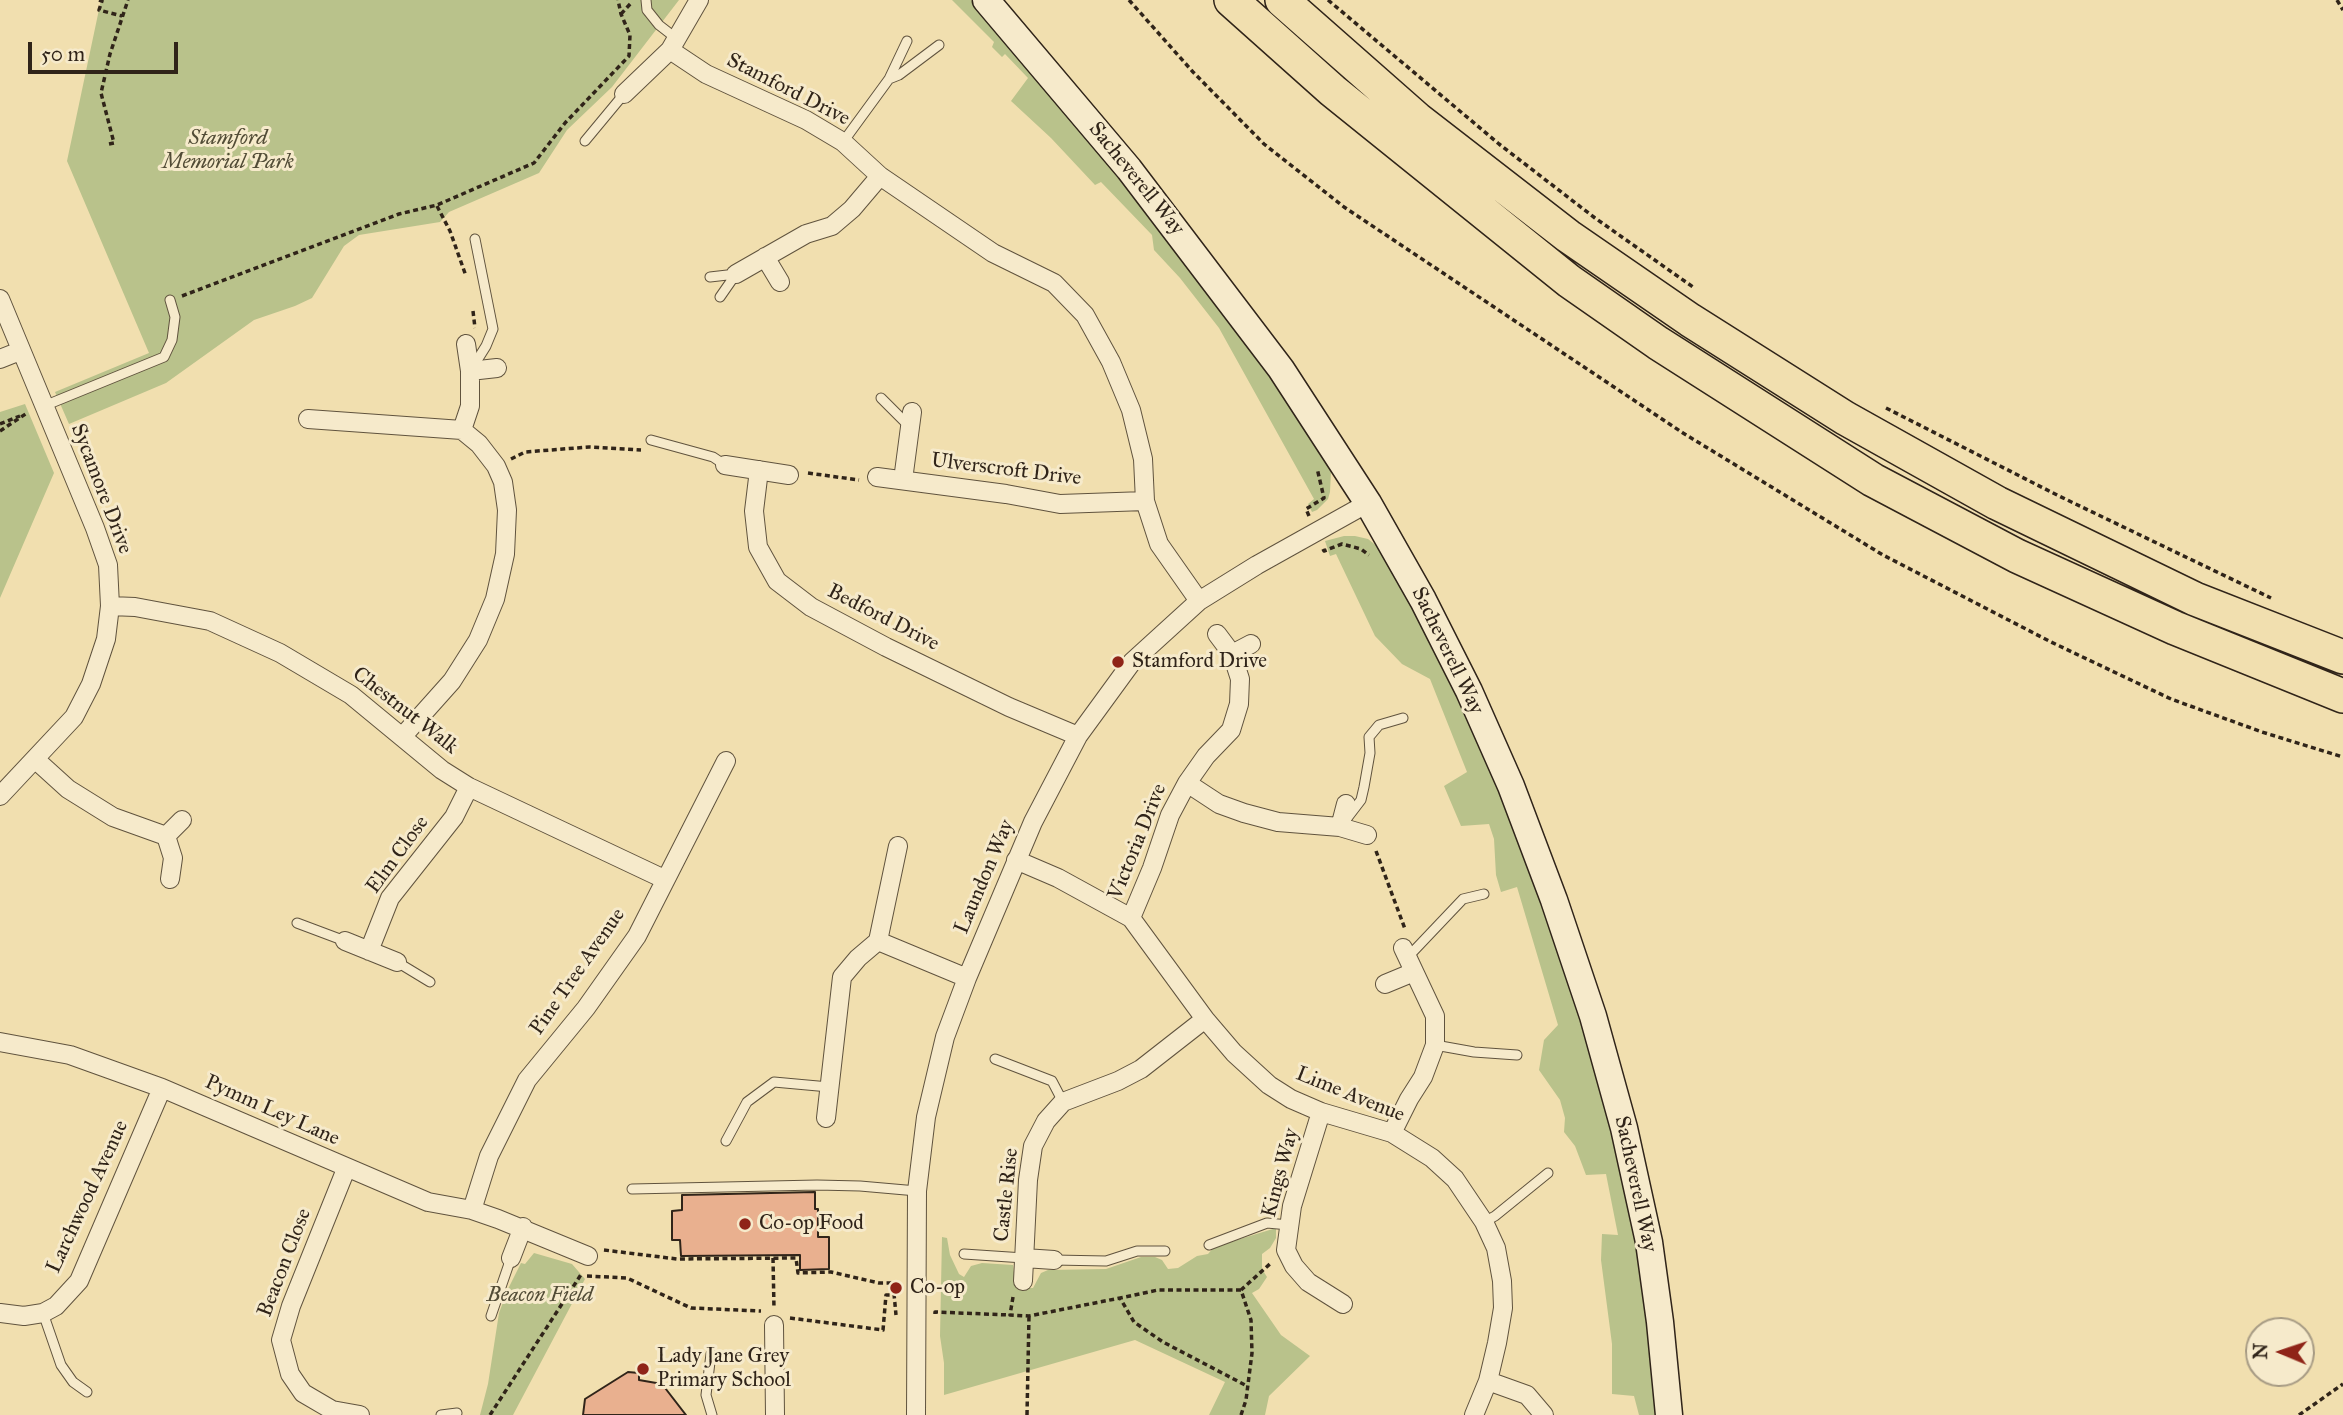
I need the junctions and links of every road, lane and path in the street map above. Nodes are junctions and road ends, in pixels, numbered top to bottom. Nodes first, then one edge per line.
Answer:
1 (99, 0) edge
2 (128, 0) edge
3 (618, 0) edge
4 (633, 0) edge
5 (646, 0) edge
6 (699, 0) edge
7 (986, 0) edge
8 (1129, 0) edge
9 (1231, 0) edge
10 (1282, 0) edge
11 (1328, 0) edge
12 (2337, 0) edge
13 (2343, 10) edge
14 (621, 14) junction
15 (122, 16) junction
16 (907, 41) dead end
17 (674, 44) junction
18 (939, 45) dead end
19 (889, 79) junction
20 (624, 94) joint
21 (585, 141) dead end
22 (843, 142) junction
23 (110, 144) dead end
24 (880, 176) junction
25 (437, 205) junction
26 (475, 239) dead end
27 (765, 257) junction
28 (736, 274) junction
29 (710, 276) dead end
30 (779, 282) dead end
31 (469, 285) dead end
32 (1696, 289) dead end
33 (720, 297) dead end
34 (0, 299) edge
35 (170, 300) joint
36 (472, 306) dead end
37 (466, 344) joint
38 (20, 351) junction
39 (0, 359) edge
40 (497, 368) dead end
41 (470, 372) junction
42 (881, 398) dead end
43 (1878, 404) dead end
44 (36, 410) junction
45 (309, 419) dead end
46 (911, 420) joint
47 (0, 424) edge
48 (462, 430) junction
49 (0, 432) edge
50 (651, 440) dead end
51 (649, 451) dead end
52 (725, 465) joint
53 (1316, 465) dead end
54 (496, 466) junction
55 (759, 470) junction
56 (789, 475) joint
57 (877, 477) joint
58 (903, 480) junction
59 (1145, 501) junction
60 (1368, 503) junction
61 (1315, 533) junction
62 (1376, 565) dead end
63 (2273, 599) dead end
64 (1199, 601) junction
65 (110, 606) junction
66 (1217, 634) dead end
67 (1251, 644) dead end
68 (1232, 654) junction
69 (2343, 657) edge
70 (2343, 696) edge
71 (1403, 718) dead end
72 (1078, 736) junction
73 (402, 737) junction
74 (2343, 757) edge
75 (36, 760) junction
76 (726, 761) dead end
77 (1186, 783) junction
78 (468, 787) junction
79 (0, 796) edge
80 (1346, 804) dead end
81 (182, 820) dead end
82 (1340, 827) junction
83 (1367, 835) joint
84 (166, 836) junction
85 (898, 846) dead end
86 (1016, 860) junction
87 (170, 879) dead end
88 (664, 879) junction
89 (1484, 894) dead end
90 (1131, 918) junction
91 (297, 923) dead end
92 (345, 940) joint
93 (878, 941) junction
94 (369, 951) junction
95 (1408, 959) junction
96 (397, 962) joint
97 (967, 978) junction
98 (430, 982) dead end
99 (1385, 984) dead end
100 (1205, 1019) junction
101 (0, 1042) edge
102 (1436, 1045) junction
103 (1517, 1055) dead end
104 (995, 1059) dead end
105 (829, 1087) junction
106 (162, 1088) junction
107 (1063, 1102) junction
108 (1321, 1112) junction
109 (826, 1118) dead end
110 (1392, 1133) junction
111 (726, 1141) dead end
112 (346, 1169) junction
113 (1548, 1173) dead end
114 (632, 1189) dead end
115 (917, 1191) junction
116 (472, 1210) junction
117 (1484, 1222) junction
118 (1289, 1225) junction
119 (523, 1227) junction
120 (1209, 1245) dead end
121 (1286, 1250) junction
122 (1165, 1251) dead end
123 (964, 1254) dead end
124 (588, 1256) junction
125 (511, 1258) joint
126 (773, 1258) junction
127 (1024, 1258) junction
128 (1054, 1260) joint
129 (581, 1276) junction
130 (1023, 1282) joint
131 (892, 1283) dead end
132 (1241, 1290) junction
133 (895, 1295) dead end
134 (1121, 1298) junction
135 (1343, 1304) dead end
136 (0, 1313) edge
137 (43, 1313) junction
138 (491, 1316) dead end
139 (1029, 1316) junction
140 (774, 1317) junction
141 (711, 1354) dead end
142 (1488, 1381) junction
143 (2343, 1384) edge
144 (1247, 1386) junction
145 (88, 1392) dead end
146 (457, 1412) dead end
147 (360, 1415) edge
148 (441, 1415) edge
149 (490, 1415) edge
150 (712, 1415) edge
151 (775, 1415) edge
152 (916, 1415) edge
153 (1027, 1415) edge
154 (1241, 1415) edge
155 (1474, 1415) edge
156 (1544, 1415) edge
157 (1669, 1415) edge
158 (2299, 1415) edge

1 - 15 path
2 - 15 path
3 - 14 path
4 - 14 path
5 - 17 lane
6 - 17 street
7 - 60 street, Sacheverell Way
8 - 74 path
9 - 70 highway
10 - 69 highway
11 - 32 path
12 - 13 path
14 - 25 path
15 - 23 path
16 - 19 lane
17 - 20 street
17 - 22 street, Stamford Drive
18 - 19 lane
19 - 22 lane
20 - 21 lane
22 - 24 street, Stamford Drive
24 - 27 street
24 - 59 street, Stamford Drive
25 - 31 path
25 - 35 path
26 - 41 lane
27 - 28 street
27 - 30 street
28 - 29 lane
28 - 33 lane
34 - 38 street, Sycamore Drive
35 - 44 lane
36 - 37 path
37 - 41 street
38 - 39 street
38 - 44 street, Sycamore Drive
40 - 41 street
41 - 48 street
42 - 46 lane
43 - 63 path
44 - 47 path
44 - 49 path
44 - 65 street, Sycamore Drive
45 - 48 street
46 - 58 street, Ulverscroft Drive
48 - 54 street
50 - 52 lane
51 - 54 path
52 - 55 street
53 - 61 path
54 - 73 street
55 - 56 street
55 - 72 street, Bedford Drive
56 - 57 path
57 - 58 street, Ulverscroft Drive
58 - 59 street, Ulverscroft Drive
59 - 64 street, Stamford Drive
60 - 61 street, Laundon Way
60 - 157 street, Sacheverell Way
61 - 62 path
61 - 64 street, Laundon Way
64 - 72 street, Laundon Way
65 - 73 street, Chestnut Walk
65 - 75 street, Sycamore Drive
66 - 68 street, Victoria Drive
67 - 68 street
68 - 77 street, Victoria Drive
71 - 82 lane
72 - 86 street, Laundon Way
73 - 78 street, Chestnut Walk
75 - 79 street, Sycamore Drive
75 - 84 street
76 - 88 street, Pine Tree Avenue
77 - 82 street, Victoria Drive
77 - 90 street, Victoria Drive
78 - 88 street, Chestnut Walk
78 - 94 street, Elm Close
80 - 82 street
81 - 84 street
82 - 83 street, Victoria Drive
83 - 95 path
84 - 87 street
85 - 93 street
86 - 90 street, Lime Avenue
86 - 97 street, Laundon Way
88 - 116 street, Pine Tree Avenue
89 - 95 lane
90 - 100 street, Lime Avenue
91 - 92 lane
92 - 94 street
93 - 97 street
93 - 105 street
94 - 96 street
95 - 99 street
95 - 102 street
96 - 98 lane
97 - 115 street, Laundon Way
100 - 107 street
100 - 108 street, Lime Avenue
101 - 106 street, Pymm Ley Lane
102 - 103 lane
102 - 110 street
104 - 107 lane
105 - 109 street
105 - 111 lane
106 - 112 street, Pymm Ley Lane
106 - 137 street, Larchwood Avenue
107 - 127 street, Castle Rise
108 - 110 street, Lime Avenue
108 - 118 street, Kings Way
110 - 117 street, Lime Avenue
112 - 116 street, Pymm Ley Lane
112 - 147 street, Beacon Close
113 - 117 lane
114 - 115 lane
115 - 152 street, Laundon Way
116 - 119 street, Pymm Ley Lane
117 - 142 street, Lime Avenue
118 - 120 lane
118 - 121 street, Kings Way
119 - 124 street, Pymm Ley Lane
119 - 125 street
121 - 132 path
121 - 135 street, Kings Way
122 - 128 lane
123 - 127 lane
124 - 126 path
124 - 129 path
125 - 138 lane
126 - 131 path
126 - 140 path
127 - 128 street, Castle Rise
127 - 130 street, Castle Rise
129 - 140 path
129 - 149 path
130 - 139 path
132 - 134 path
132 - 144 path
133 - 140 path
134 - 139 path
134 - 144 path
136 - 137 street
137 - 145 lane
139 - 153 path
140 - 151 street
141 - 150 lane
142 - 155 street, Lime Avenue
142 - 156 street
143 - 158 path
144 - 154 path
146 - 148 lane

